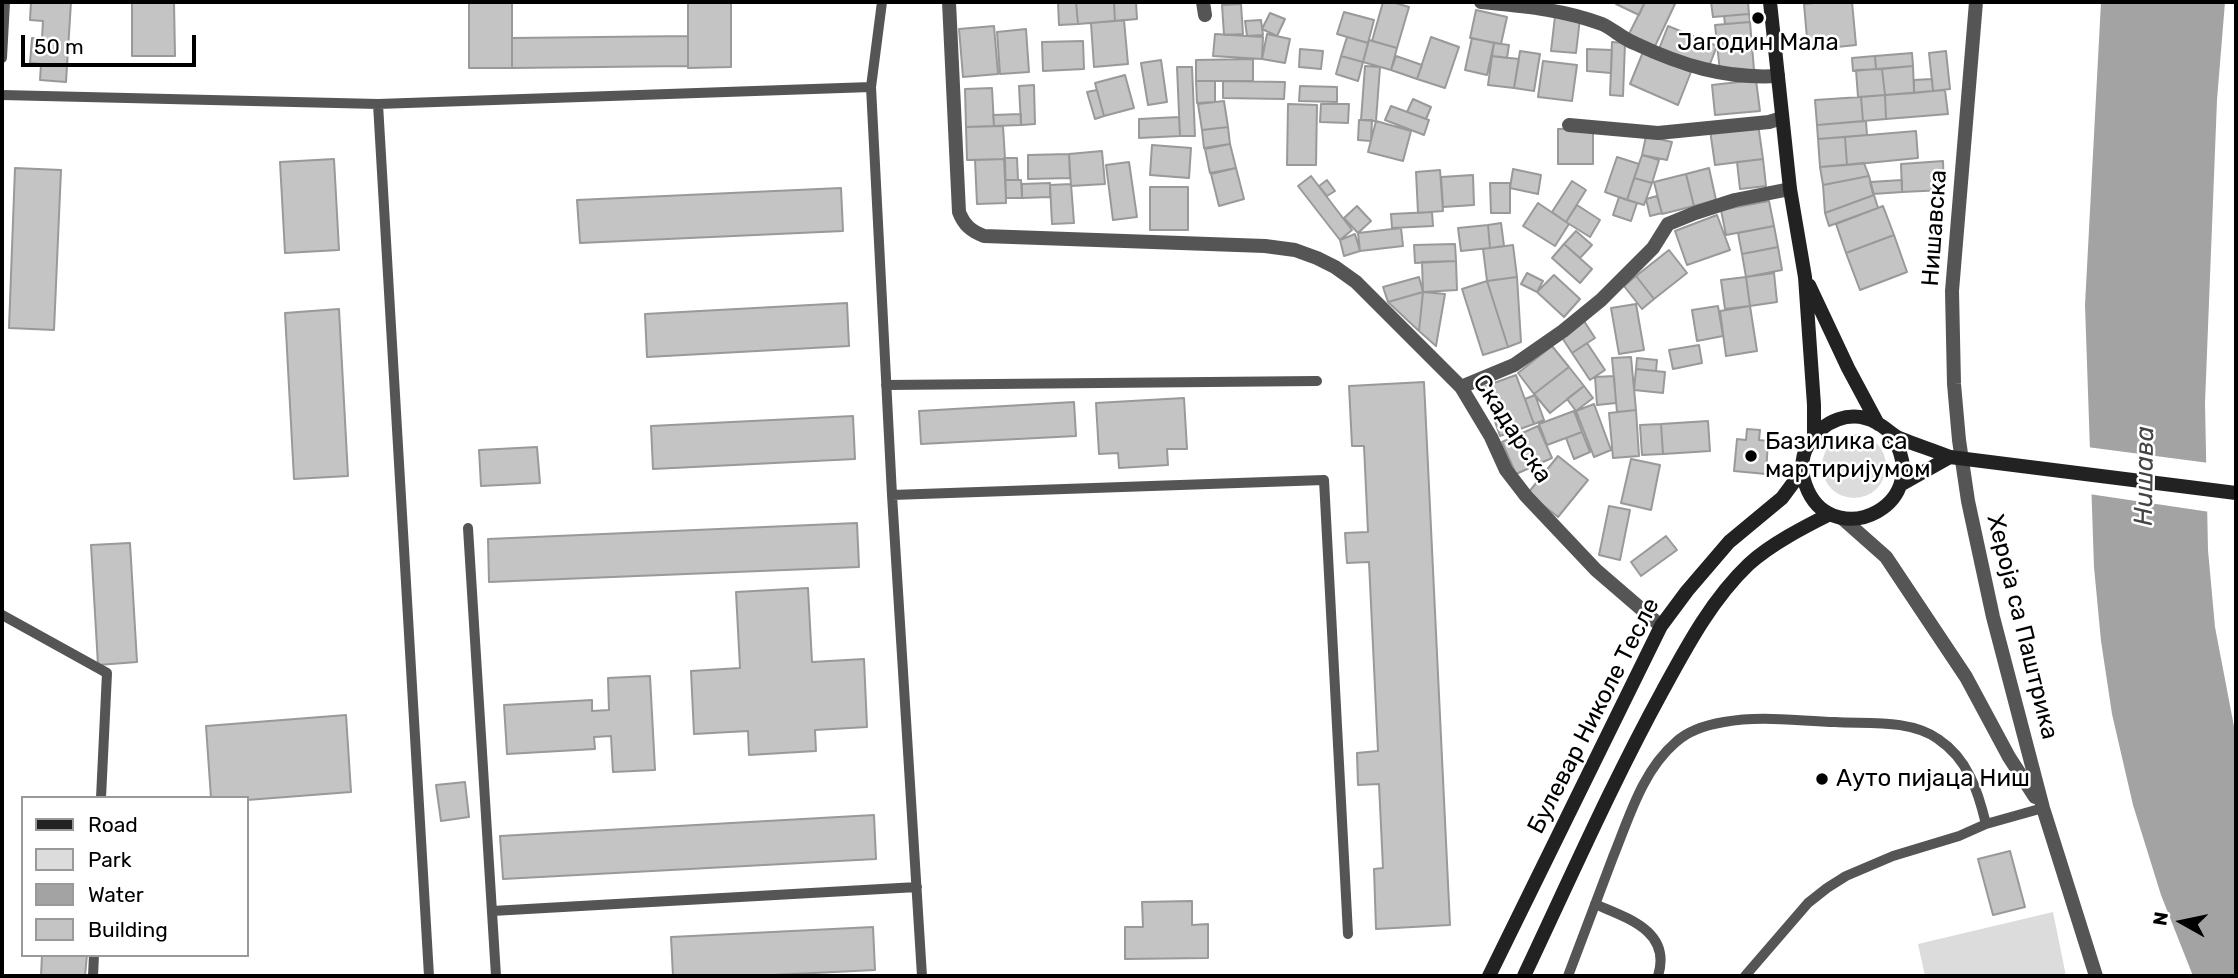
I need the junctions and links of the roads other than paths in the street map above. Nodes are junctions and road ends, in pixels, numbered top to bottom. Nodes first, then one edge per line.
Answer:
1 (5, 2) edge
2 (882, 2) edge
3 (949, 2) edge
4 (1481, 2) edge
5 (1770, 2) edge
6 (1976, 2) edge
7 (2, 58) edge
8 (1778, 76) junction
9 (871, 87) junction
10 (2, 95) edge
11 (378, 104) junction
12 (1783, 118) junction
13 (1569, 125) dead end
14 (1790, 189) junction
15 (1805, 277) junction
16 (1317, 381) dead end
17 (886, 385) junction
18 (1461, 387) junction
19 (1878, 424) junction
20 (1891, 434) junction
21 (1814, 436) junction
22 (1956, 457) junction
23 (1802, 471) junction
24 (1902, 484) junction
25 (2236, 493) edge
26 (892, 495) junction
27 (1836, 516) junction
28 (468, 528) dead end
29 (2, 615) edge
30 (1661, 626) junction
31 (101, 796) edge
32 (2043, 808) junction
33 (1986, 824) junction
34 (917, 887) junction
35 (1595, 904) junction
36 (492, 911) junction
37 (1348, 934) dead end
38 (94, 957) edge
39 (93, 976) edge
40 (429, 976) edge
41 (496, 976) edge
42 (922, 976) edge
43 (1489, 976) edge
44 (1524, 976) edge
45 (1568, 976) edge
46 (1658, 976) edge
47 (1745, 976) edge
48 (2096, 976) edge

1 - 7 lane
2 - 9 lane
3 - 18 street, Скадарска
4 - 8 street
5 - 8 main road
6 - 22 street, Нишавска
8 - 12 main road
9 - 11 lane
9 - 17 lane
10 - 11 lane
11 - 40 lane
12 - 13 street
12 - 14 main road
14 - 15 main road
14 - 18 street
15 - 19 main road
15 - 21 main road
16 - 17 lane
17 - 26 lane
18 - 30 street, Скадарска
19 - 20 main road
19 - 21 main road
20 - 22 main road
20 - 24 main road
21 - 23 main road, Булевар Николе Тесле
22 - 24 main road, Булевар Николе Тесле
22 - 25 main road, bridge
22 - 32 street, Хероја са Паштрика
23 - 27 main road
23 - 30 main road, Булевар Николе Тесле
24 - 27 main road, Булевар Николе Тесле
26 - 34 lane
26 - 37 lane
27 - 32 street, Хероја са Паштрика
27 - 44 main road, Булевар Николе Тесле
28 - 36 lane
29 - 31 lane
30 - 43 main road, Булевар Николе Тесле
32 - 33 lane
32 - 48 street, Хероја са Паштрика
33 - 35 lane
33 - 47 lane
34 - 36 lane
34 - 42 lane
35 - 45 lane
35 - 46 lane
36 - 41 lane
38 - 39 lane

